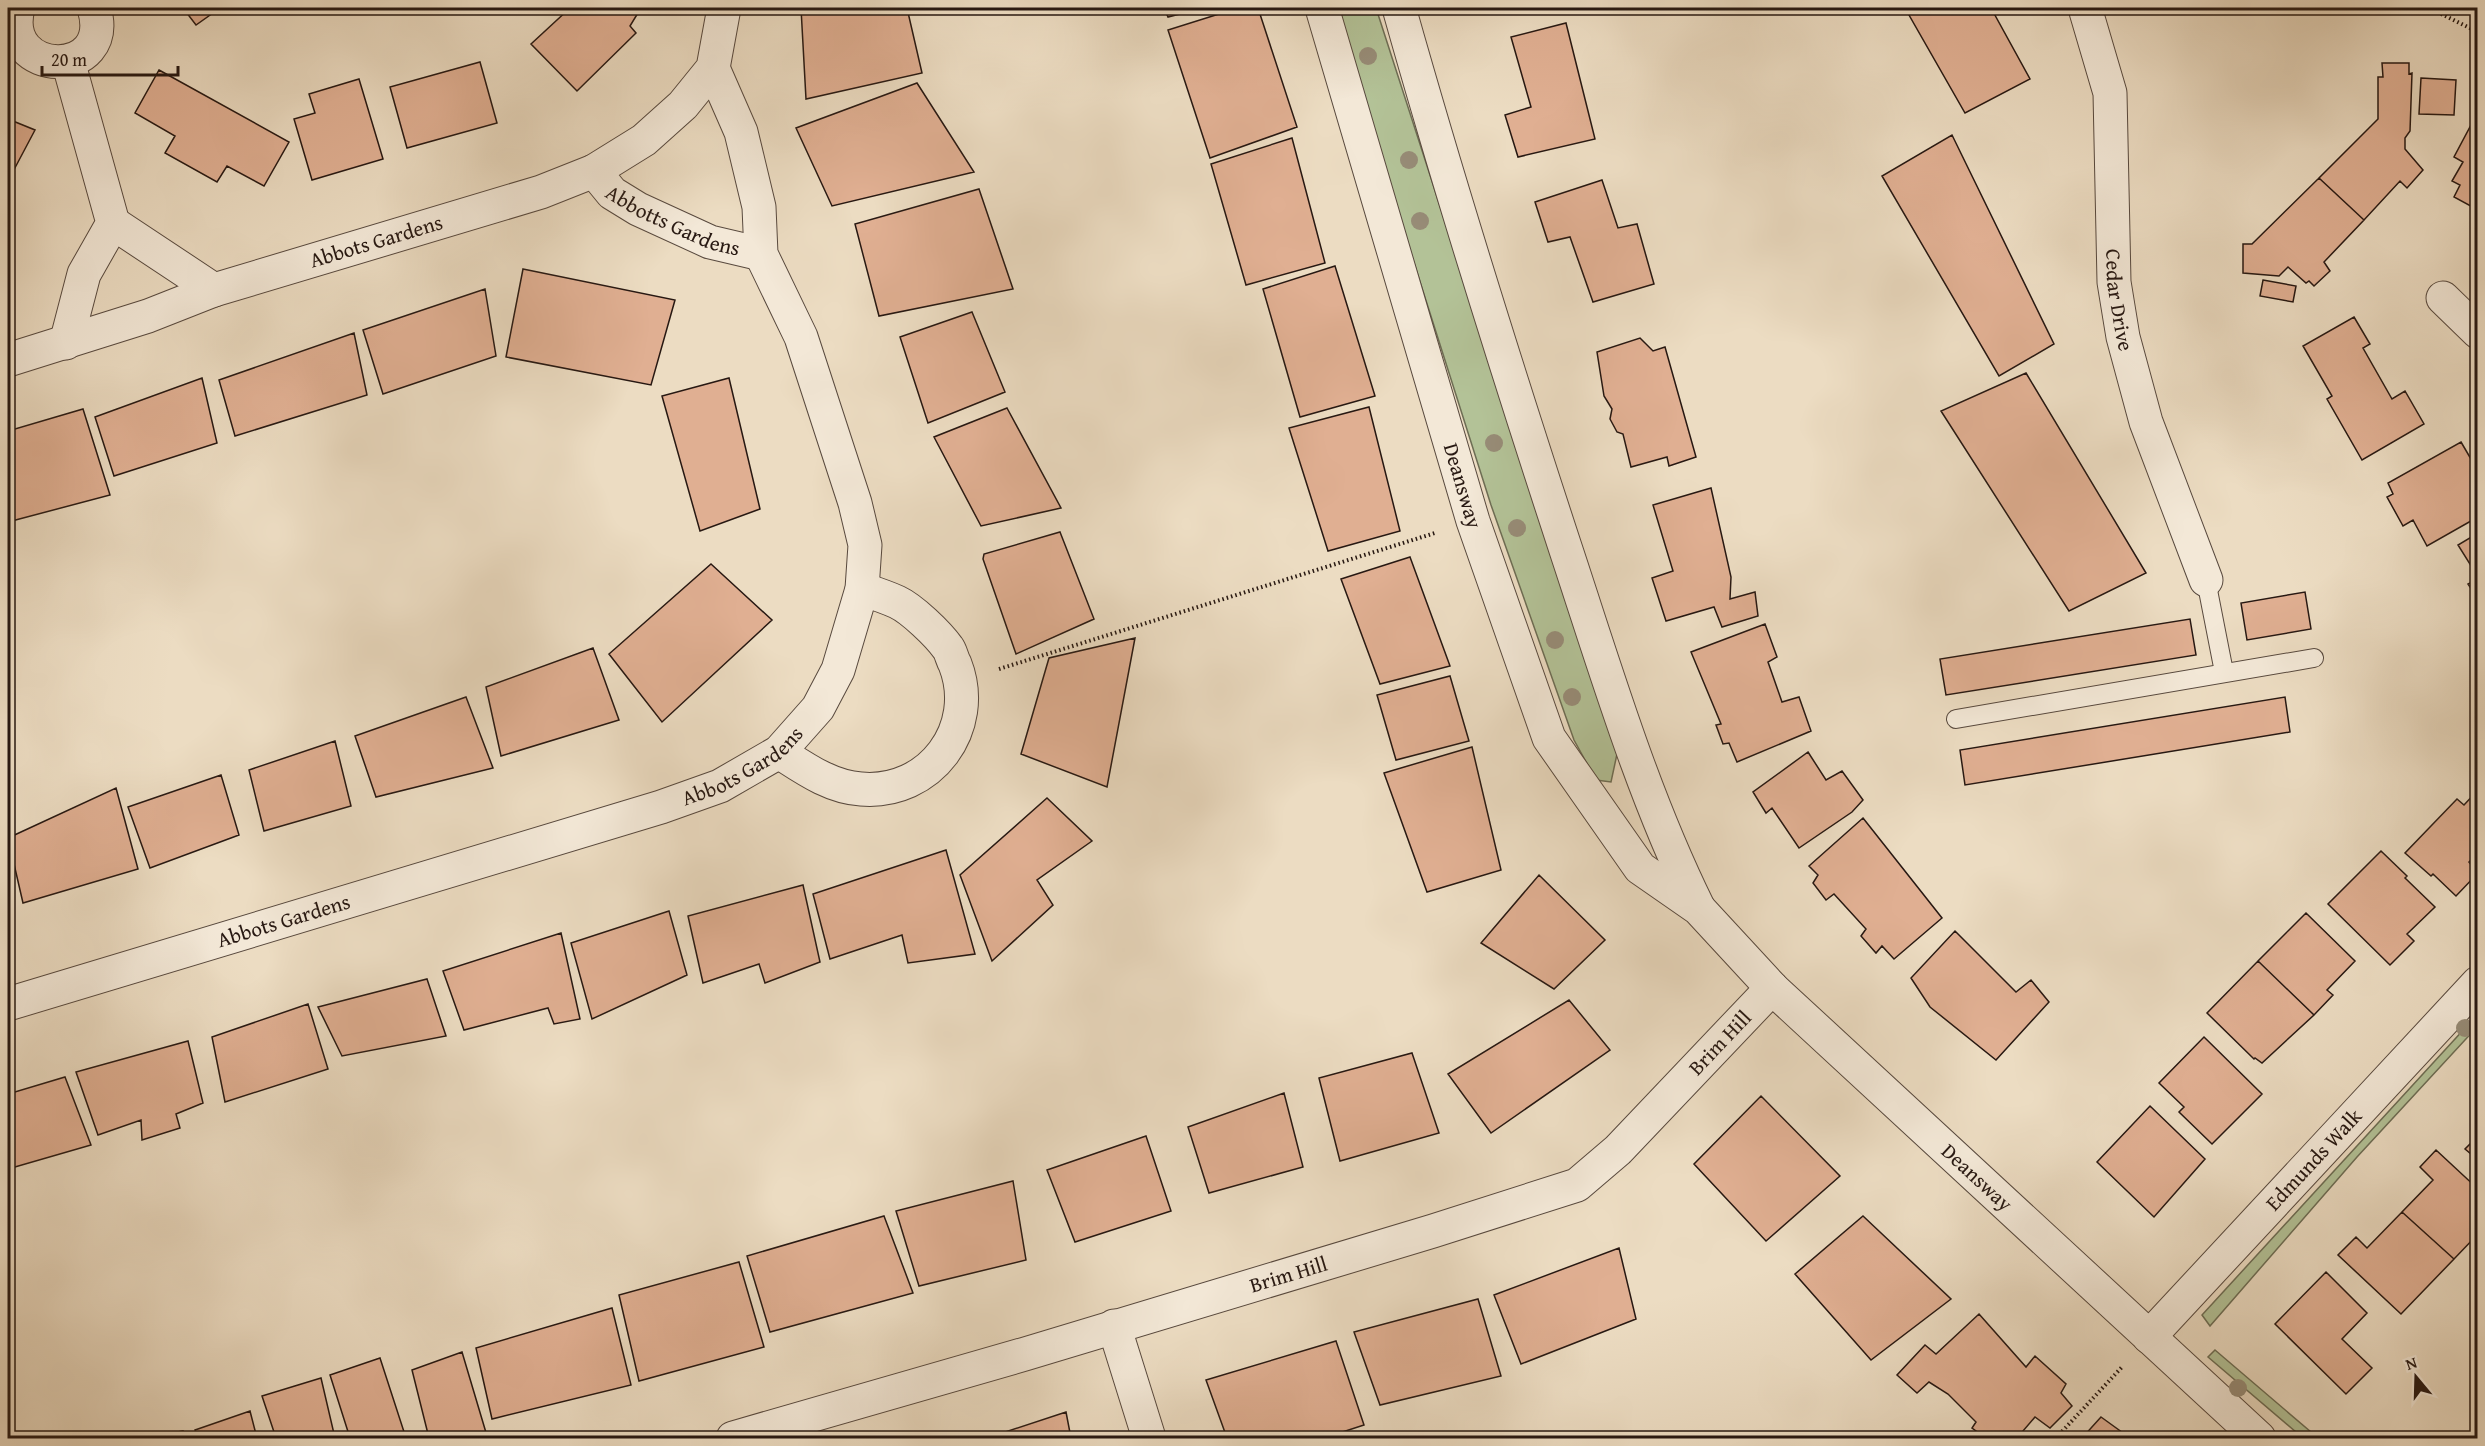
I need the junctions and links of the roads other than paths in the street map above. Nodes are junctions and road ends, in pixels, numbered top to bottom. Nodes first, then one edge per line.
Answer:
1 (18, 8) edge
2 (93, 8) edge
3 (724, 8) edge
4 (1322, 8) edge
5 (1399, 8) edge
6 (2085, 8) edge
7 (68, 61) junction
8 (713, 68) junction
9 (594, 171) junction
10 (113, 223) junction
11 (761, 254) junction
12 (214, 290) junction
13 (2443, 298) dead end
14 (2478, 332) edge
15 (66, 343) junction
16 (8, 360) edge
17 (2206, 580) joint
18 (862, 589) junction
19 (2314, 657) dead end
20 (2224, 672) junction
21 (1956, 719) dead end
22 (779, 752) junction
23 (1699, 909) junction
24 (2478, 983) edge
25 (1772, 988) junction
26 (8, 1004) edge
27 (1114, 1326) junction
28 (2149, 1337) junction
29 (733, 1438) edge
30 (1149, 1438) edge
31 (2259, 1438) edge

1 - 7 street
2 - 7 street
3 - 8 street, Abbots Gardens
4 - 23 street, Deansway
5 - 23 street, Deansway
6 - 17 street, Cedar Drive
7 - 10 street
8 - 9 street, Abbots Gardens
8 - 11 street, Abbots Gardens
9 - 11 street, Abbotts Gardens
9 - 12 street, Abbots Gardens
10 - 12 street
10 - 15 street
11 - 18 street, Abbots Gardens
12 - 15 street, Abbots Gardens
13 - 14 street
15 - 16 street, Abbots Gardens
17 - 20 lane
18 - 22 street, Abbots Gardens
18 - 22 street
19 - 20 lane
20 - 21 lane
22 - 26 street, Abbots Gardens
23 - 25 street, Deansway
24 - 28 street, Edmunds Walk
25 - 27 street, Brim Hill
25 - 28 street, Deansway
27 - 29 street, Brim Hill
27 - 30 street
28 - 31 street, Deansway

